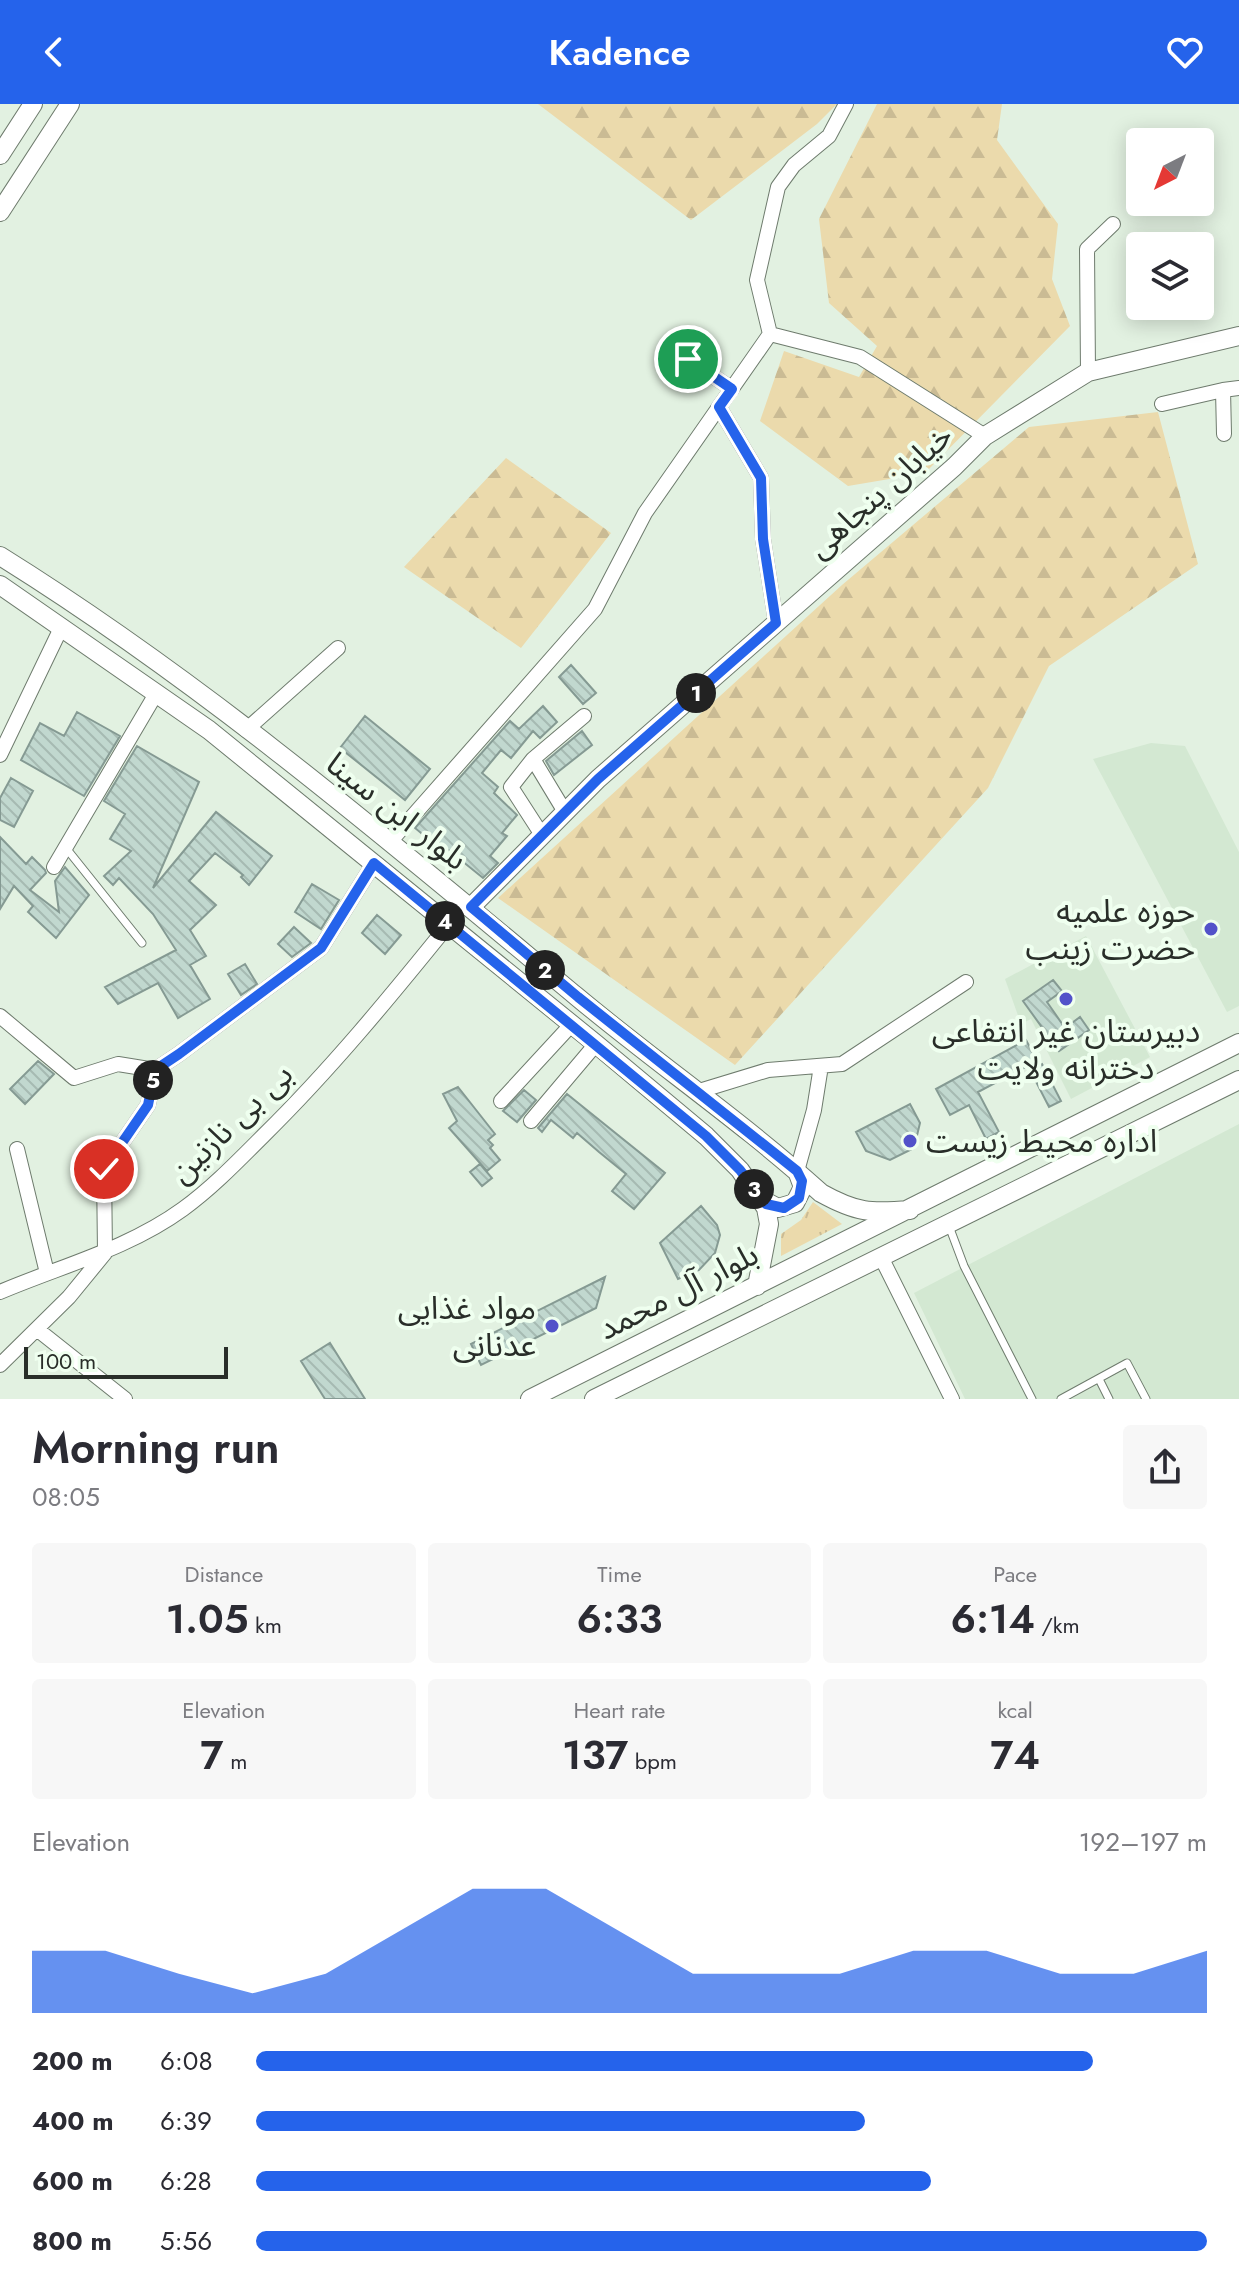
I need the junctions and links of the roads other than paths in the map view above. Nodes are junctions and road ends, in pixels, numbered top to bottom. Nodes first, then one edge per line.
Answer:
1 (33, 104) edge
2 (70, 104) edge
3 (846, 104) edge
4 (0, 155) edge
5 (0, 212) edge
6 (1113, 224) dead end
7 (770, 334) junction
8 (1239, 336) edge
9 (688, 359) dead end
10 (1088, 372) junction
11 (1239, 388) edge
12 (732, 389) junction
13 (1223, 390) junction
14 (1162, 404) dead end
15 (719, 407) junction
16 (1224, 434) dead end
17 (985, 436) junction
18 (0, 556) edge
19 (0, 585) edge
20 (776, 623) junction
21 (62, 626) junction
22 (338, 648) dead end
23 (157, 692) junction
24 (584, 716) dead end
25 (246, 730) junction
26 (2, 747) edge
27 (533, 759) junction
28 (565, 812) junction
29 (542, 835) junction
30 (389, 843) junction
31 (66, 848) junction
32 (374, 863) junction
33 (54, 867) dead end
34 (471, 907) junction
35 (449, 924) junction
36 (142, 943) dead end
37 (966, 982) dead end
38 (0, 1016) edge
39 (572, 1024) junction
40 (1239, 1043) edge
41 (596, 1044) junction
42 (821, 1066) junction
43 (155, 1070) junction
44 (1238, 1082) edge
45 (696, 1092) junction
46 (501, 1101) dead end
47 (531, 1121) dead end
48 (17, 1149) dead end
49 (797, 1171) junction
50 (761, 1199) junction
51 (910, 1210) junction
52 (949, 1224) junction
53 (105, 1253) junction
54 (881, 1257) junction
55 (47, 1273) junction
56 (757, 1286) junction
57 (0, 1292) edge
58 (38, 1330) junction
59 (0, 1365) edge
60 (1099, 1379) junction
61 (1077, 1395) edge
62 (125, 1399) edge
63 (530, 1399) edge
64 (594, 1399) edge
65 (952, 1399) edge
66 (1032, 1399) edge
67 (1061, 1399) edge
68 (1109, 1399) edge
69 (1146, 1399) edge

1 - 4 main road
2 - 5 main road
3 - 7 street
6 - 10 street
7 - 12 street
7 - 17 street
8 - 10 main road, خیابان پنجاهی
9 - 12 street
10 - 17 main road, خیابان پنجاهی
11 - 13 street
12 - 15 street
13 - 14 street
13 - 16 street
15 - 20 street
15 - 30 street
17 - 20 main road, خیابان پنجاهی
18 - 25 main road, بلوار ابن سینا
19 - 21 main road, بلوار ابن سینا
20 - 28 main road, خیابان پنجاهی
21 - 23 main road, بلوار ابن سینا
21 - 26 street
22 - 25 street
23 - 31 street
23 - 32 main road, بلوار ابن سینا
24 - 27 street
25 - 30 main road, بلوار ابن سینا
27 - 28 street
27 - 29 street
28 - 29 main road, خیابان پنجاهی
29 - 34 main road, خیابان پنجاهی
30 - 34 main road, بلوار ابن سینا
31 - 33 street
31 - 36 lane
32 - 35 main road, بلوار ابن سینا
32 - 43 street
34 - 45 main road, بلوار ابن سینا
35 - 39 main road, بلوار ابن سینا
35 - 53 street, بی بی نازنین
37 - 42 street
38 - 43 street
39 - 41 main road, بلوار ابن سینا
39 - 46 street
40 - 51 main road, بلوار آل محمد
41 - 47 street
41 - 50 main road, بلوار ابن سینا
42 - 45 street
42 - 49 street
43 - 53 street
44 - 52 main road, بلوار آل محمد
45 - 49 main road, بلوار ابن سینا
48 - 55 street
49 - 50 main road
49 - 51 main road, بلوار ابن سینا
50 - 56 main road, بلوار ابن سینا
51 - 56 main road, بلوار آل محمد
52 - 54 main road, بلوار آل محمد
52 - 66 lane
53 - 55 street, بی بی نازنین
53 - 58 street
54 - 64 main road, بلوار آل محمد
54 - 65 street
55 - 57 street, بی بی نازنین
56 - 63 main road, بلوار آل محمد
58 - 59 street
58 - 62 street
60 - 61 lane
60 - 68 lane
60 - 69 lane
61 - 67 lane

